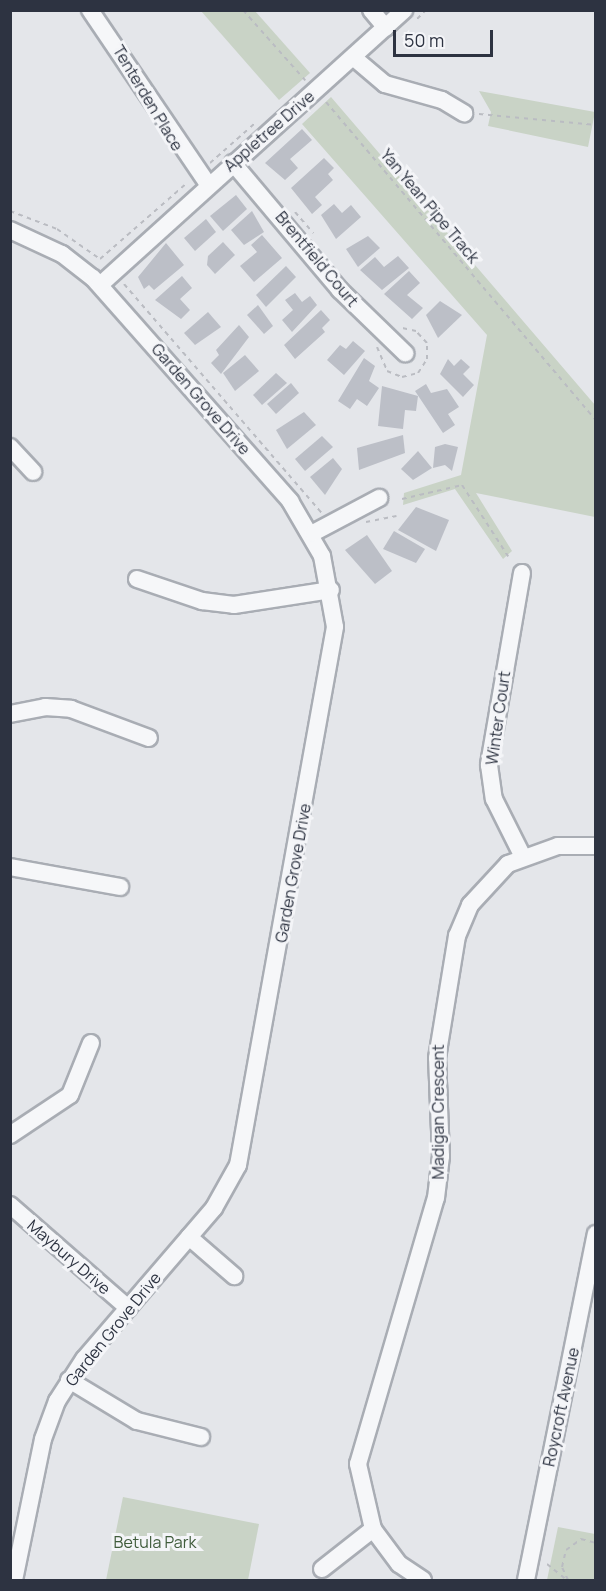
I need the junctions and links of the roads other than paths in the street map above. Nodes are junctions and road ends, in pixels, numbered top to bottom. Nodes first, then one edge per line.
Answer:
1 (90, 10) edge
2 (371, 10) edge
3 (407, 18) edge
4 (386, 28) junction
5 (353, 57) junction
6 (464, 113) road end
7 (233, 163) junction
8 (208, 184) junction
9 (10, 230) edge
10 (96, 281) junction
11 (405, 353) dead end
12 (10, 447) edge
13 (33, 472) dead end
14 (379, 498) dead end
15 (313, 533) junction
16 (522, 573) dead end
17 (137, 579) dead end
18 (332, 590) junction
19 (10, 714) edge
20 (149, 738) dead end
21 (596, 846) edge
22 (523, 857) junction
23 (10, 867) edge
24 (120, 887) dead end
25 (91, 1043) dead end
26 (10, 1135) edge
27 (10, 1206) edge
28 (596, 1234) edge
29 (189, 1238) junction
30 (234, 1276) dead end
31 (128, 1308) junction
32 (69, 1380) junction
33 (201, 1437) dead end
34 (373, 1529) junction
35 (322, 1569) dead end
36 (14, 1581) edge
37 (423, 1581) edge
38 (526, 1581) edge

1 - 8 street, Tenterden Place
2 - 4 street
3 - 4 street, Appletree Drive
4 - 5 street, Appletree Drive
5 - 6 street
5 - 7 street, Appletree Drive
7 - 8 street, Appletree Drive
7 - 11 street, Brentfield Court
8 - 10 street, Appletree Drive
9 - 10 street, Garden Grove Drive
10 - 15 street, Garden Grove Drive
12 - 13 street
14 - 15 street
15 - 18 street, Garden Grove Drive
16 - 22 street, Winter Court
17 - 18 street
18 - 29 street, Garden Grove Drive
19 - 20 street
21 - 22 street, Madigan Crescent
22 - 34 street, Madigan Crescent
23 - 24 street
25 - 26 street
27 - 31 street, Maybury Drive
28 - 38 street, Roycroft Avenue
29 - 30 street
29 - 31 street, Garden Grove Drive
31 - 32 street, Garden Grove Drive
32 - 33 street
32 - 36 street, Garden Grove Drive
34 - 35 street
34 - 37 street, Madigan Crescent

